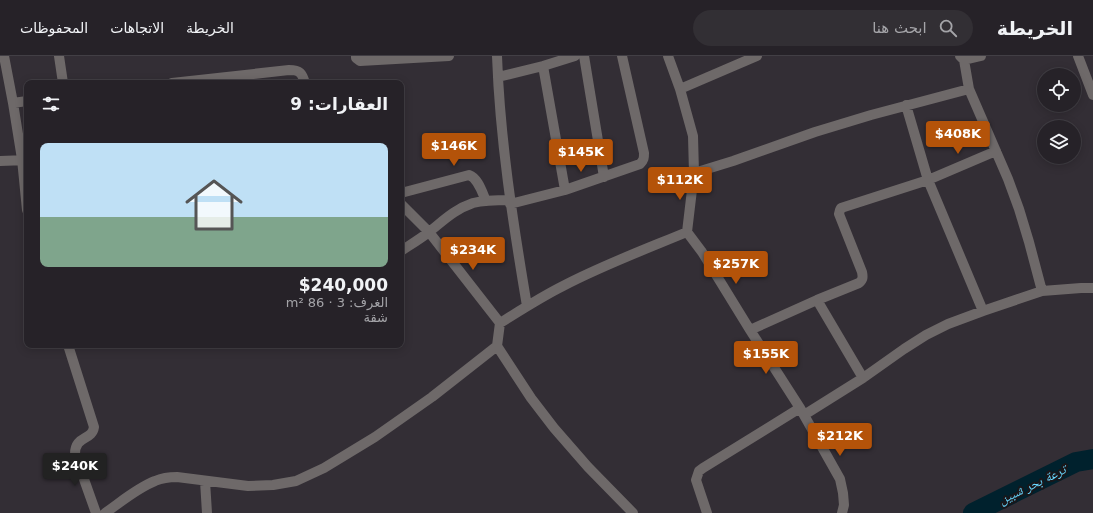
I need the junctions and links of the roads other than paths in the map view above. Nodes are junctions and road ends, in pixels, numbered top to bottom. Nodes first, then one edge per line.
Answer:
1 (4, 56) edge
2 (59, 56) edge
3 (356, 56) edge
4 (449, 56) edge
5 (497, 56) edge
6 (575, 56) edge
7 (584, 56) edge
8 (622, 56) edge
9 (668, 56) edge
10 (757, 56) edge
11 (981, 56) edge
12 (1078, 56) edge
13 (962, 58) edge
14 (543, 66) junction
15 (498, 77) junction
16 (63, 80) edge
17 (199, 80) edge
18 (304, 80) edge
19 (969, 88) junction
20 (680, 89) junction
21 (1093, 95) edge
22 (24, 101) edge
23 (13, 103) junction
24 (906, 105) junction
25 (996, 151) junction
26 (24, 159) edge
27 (0, 161) edge
28 (694, 173) junction
29 (604, 177) junction
30 (928, 180) junction
31 (565, 190) junction
32 (404, 192) edge
33 (486, 201) junction
34 (510, 202) junction
35 (404, 207) edge
36 (429, 232) junction
37 (687, 232) junction
38 (404, 249) edge
39 (1093, 288) edge
40 (1042, 291) junction
41 (817, 300) junction
42 (527, 306) junction
43 (982, 311) junction
44 (500, 324) junction
45 (750, 330) junction
46 (497, 346) junction
47 (69, 348) edge
48 (863, 378) junction
49 (802, 412) junction
50 (205, 481) junction
51 (96, 513) edge
52 (105, 513) edge
53 (207, 513) edge
54 (633, 513) edge
55 (706, 513) edge
56 (842, 513) edge

1 - 23 street
2 - 16 street
3 - 4 street
5 - 15 street
6 - 14 street
7 - 29 street
8 - 29 street
9 - 20 street
10 - 20 street
11 - 13 street
12 - 21 street
13 - 19 street
14 - 15 street
14 - 31 street
15 - 34 street
17 - 18 street
19 - 24 street
19 - 25 street
20 - 28 street
22 - 23 street
23 - 26 street
24 - 28 street
24 - 30 street
25 - 30 street
25 - 40 street
26 - 27 street
28 - 37 street
29 - 31 street
30 - 41 street
30 - 43 street
31 - 34 street
32 - 33 street
33 - 34 street
33 - 36 street
34 - 42 street
35 - 36 street
36 - 38 street
36 - 44 street
37 - 42 street
37 - 45 street
39 - 40 street
40 - 43 street
41 - 45 street
41 - 48 street
42 - 44 street
43 - 48 street
44 - 46 street
45 - 49 street
46 - 50 street
46 - 54 street
47 - 51 street
48 - 49 street
49 - 55 street
49 - 56 street
50 - 52 street
50 - 53 street

